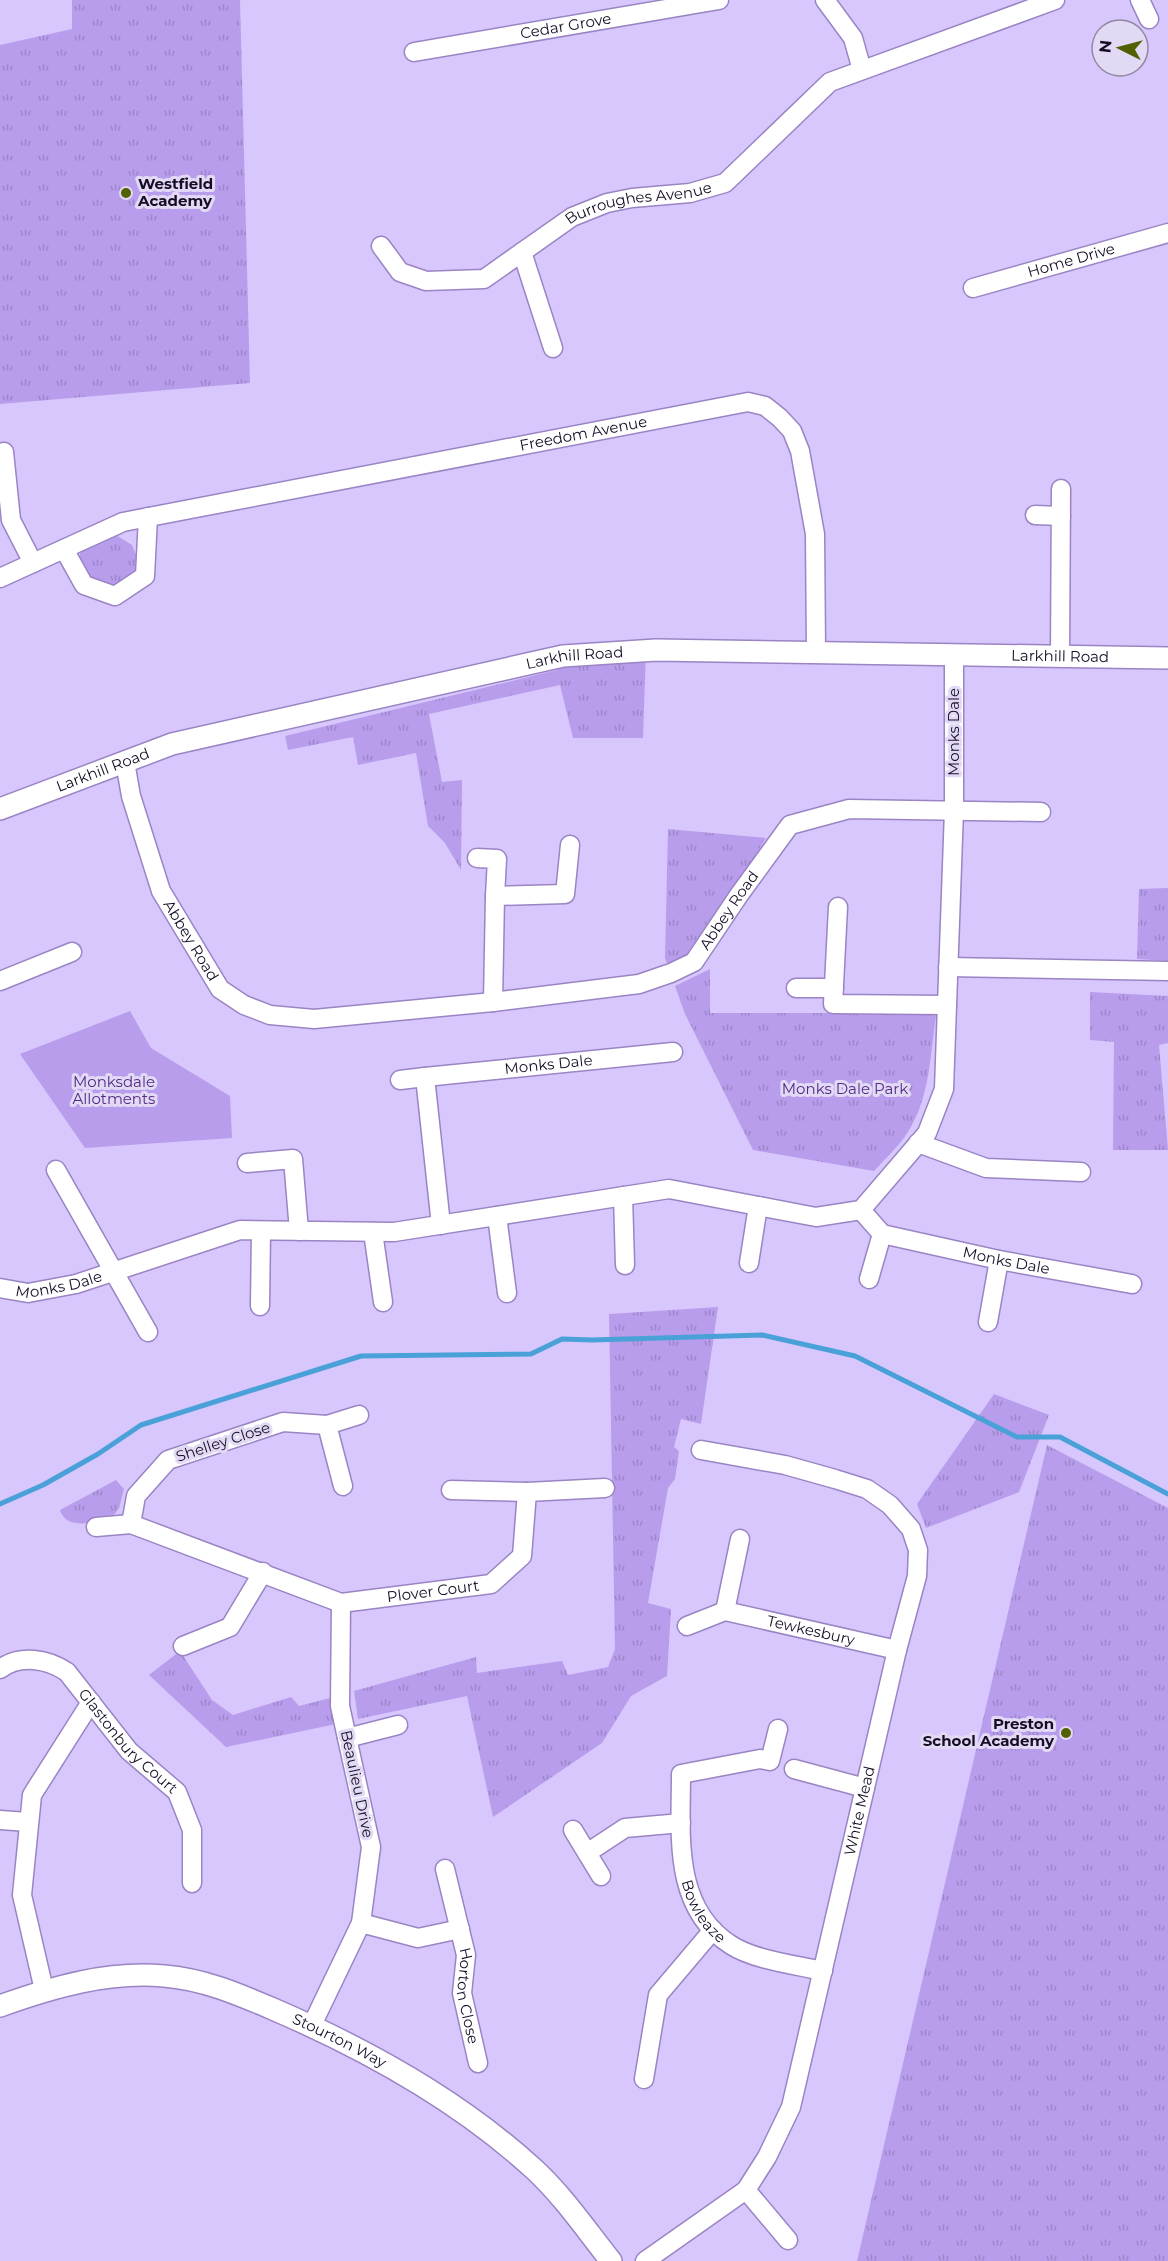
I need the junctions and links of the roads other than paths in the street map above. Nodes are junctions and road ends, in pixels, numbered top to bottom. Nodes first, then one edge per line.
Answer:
1 (719, 0) edge
2 (825, 0) edge
3 (1054, 0) edge
4 (1140, 0) edge
5 (1149, 18) edge
6 (414, 52) dead end
7 (862, 70) junction
8 (1168, 233) edge
9 (381, 246) dead end
10 (522, 252) junction
11 (973, 288) dead end
12 (553, 348) dead end
13 (4, 452) dead end
14 (1061, 489) dead end
15 (1035, 515) dead end
16 (1061, 516) junction
17 (148, 517) junction
18 (64, 549) junction
19 (33, 563) junction
20 (0, 578) edge
21 (816, 652) junction
22 (954, 654) junction
23 (1060, 657) junction
24 (1168, 658) edge
25 (125, 762) junction
26 (0, 809) edge
27 (954, 810) junction
28 (1041, 812) dead end
29 (570, 845) dead end
30 (477, 858) dead end
31 (495, 896) junction
32 (838, 908) dead end
33 (72, 952) dead end
34 (948, 967) junction
35 (1168, 971) edge
36 (0, 981) edge
37 (796, 988) dead end
38 (834, 988) junction
39 (493, 1002) junction
40 (947, 1005) junction
41 (673, 1052) dead end
42 (425, 1077) junction
43 (400, 1080) dead end
44 (918, 1143) junction
45 (247, 1163) dead end
46 (56, 1170) dead end
47 (1081, 1172) dead end
48 (623, 1196) junction
49 (759, 1206) junction
50 (861, 1210) junction
51 (497, 1216) junction
52 (441, 1225) junction
53 (261, 1230) junction
54 (299, 1231) junction
55 (373, 1232) junction
56 (882, 1234) junction
57 (999, 1260) junction
58 (749, 1263) dead end
59 (625, 1265) dead end
60 (116, 1271) junction
61 (869, 1279) dead end
62 (1132, 1284) dead end
63 (0, 1288) edge
64 (507, 1293) dead end
65 (383, 1302) dead end
66 (260, 1306) dead end
67 (988, 1322) dead end
68 (148, 1332) dead end
69 (359, 1415) dead end
70 (327, 1425) junction
71 (701, 1450) dead end
72 (343, 1486) dead end
73 (605, 1488) dead end
74 (451, 1490) dead end
75 (527, 1492) junction
76 (131, 1524) junction
77 (96, 1527) dead end
78 (740, 1539) dead end
79 (263, 1572) junction
80 (341, 1603) junction
81 (725, 1611) junction
82 (687, 1626) dead end
83 (183, 1646) dead end
84 (897, 1650) junction
85 (0, 1669) edge
86 (91, 1702) junction
87 (398, 1725) dead end
88 (778, 1729) dead end
89 (347, 1738) junction
90 (781, 1765) junction
91 (866, 1788) junction
92 (0, 1820) edge
93 (28, 1822) junction
94 (681, 1823) junction
95 (573, 1830) dead end
96 (587, 1852) junction
97 (446, 1869) dead end
98 (601, 1876) dead end
99 (192, 1883) dead end
100 (361, 1923) junction
101 (460, 1929) junction
102 (713, 1930) junction
103 (823, 1971) junction
104 (44, 1990) junction
105 (0, 2006) edge
106 (312, 2025) junction
107 (478, 2063) dead end
108 (644, 2079) dead end
109 (746, 2190) junction
110 (788, 2240) dead end
111 (611, 2261) edge
112 (645, 2261) edge

1 - 6 street, Cedar Grove
2 - 7 street
3 - 7 street, Burroughes Avenue
4 - 5 street
7 - 10 street, Burroughes Avenue
8 - 11 street, Home Drive
9 - 10 street, Burroughes Avenue
10 - 12 street
13 - 19 street
14 - 16 street
15 - 16 street
16 - 23 street
17 - 18 street, Freedom Avenue
17 - 18 street
17 - 21 street, Freedom Avenue
18 - 19 street, Freedom Avenue
19 - 20 street, Freedom Avenue
21 - 22 street, Larkhill Road
21 - 25 street, Larkhill Road
22 - 23 street, Larkhill Road
22 - 27 street, Monks Dale
23 - 24 street, Larkhill Road
25 - 26 street, Larkhill Road
25 - 39 street, Abbey Road
27 - 28 street
27 - 34 street, Monks Dale
27 - 39 street, Abbey Road
29 - 31 street
30 - 31 street
31 - 39 street
32 - 38 street
33 - 36 street
34 - 35 street
34 - 40 street, Monks Dale
37 - 38 street
38 - 40 street
40 - 44 street, Monks Dale
41 - 42 street, Monks Dale
42 - 43 street, Monks Dale
42 - 52 street
44 - 47 street
44 - 50 street, Monks Dale
45 - 54 street
46 - 60 street, Monks Dale
48 - 49 street, Monks Dale
48 - 51 street, Monks Dale
48 - 59 street
49 - 50 street, Monks Dale
49 - 58 street
50 - 56 street
51 - 52 street, Monks Dale
51 - 64 street
52 - 55 street, Monks Dale
53 - 54 street, Monks Dale
53 - 60 street, Monks Dale
53 - 66 street
54 - 55 street, Monks Dale
55 - 65 street
56 - 57 street, Monks Dale
56 - 61 street
57 - 62 street, Monks Dale
57 - 67 street
60 - 63 street, Monks Dale
60 - 68 street, Monks Dale
69 - 70 street
70 - 72 street
70 - 76 street, Shelley Close
71 - 84 street, White Mead
73 - 75 street
74 - 75 street
75 - 80 street, Plover Court
76 - 77 street
76 - 79 street
78 - 81 street
79 - 80 street
79 - 83 street
80 - 89 street, Beaulieu Drive
81 - 82 street
81 - 84 street, Tewkesbury
84 - 91 street, White Mead
85 - 86 street, Glastonbury Court
86 - 93 street
86 - 99 street, Glastonbury Court
87 - 89 street
88 - 90 street
89 - 100 street, Beaulieu Drive
90 - 91 street
90 - 94 street, Bowleaze
91 - 103 street, White Mead
92 - 93 street
93 - 104 street
94 - 96 street
94 - 102 street, Bowleaze
95 - 96 street
96 - 98 street
97 - 101 street, Horton Close
100 - 101 street, Horton Close
100 - 106 street, Beaulieu Drive
101 - 107 street, Horton Close
102 - 103 street, Bowleaze
102 - 108 street
103 - 109 street, White Mead
104 - 105 street, Stourton Way
104 - 106 street, Stourton Way
106 - 111 street, Stourton Way
109 - 110 street
109 - 112 street, White Mead

